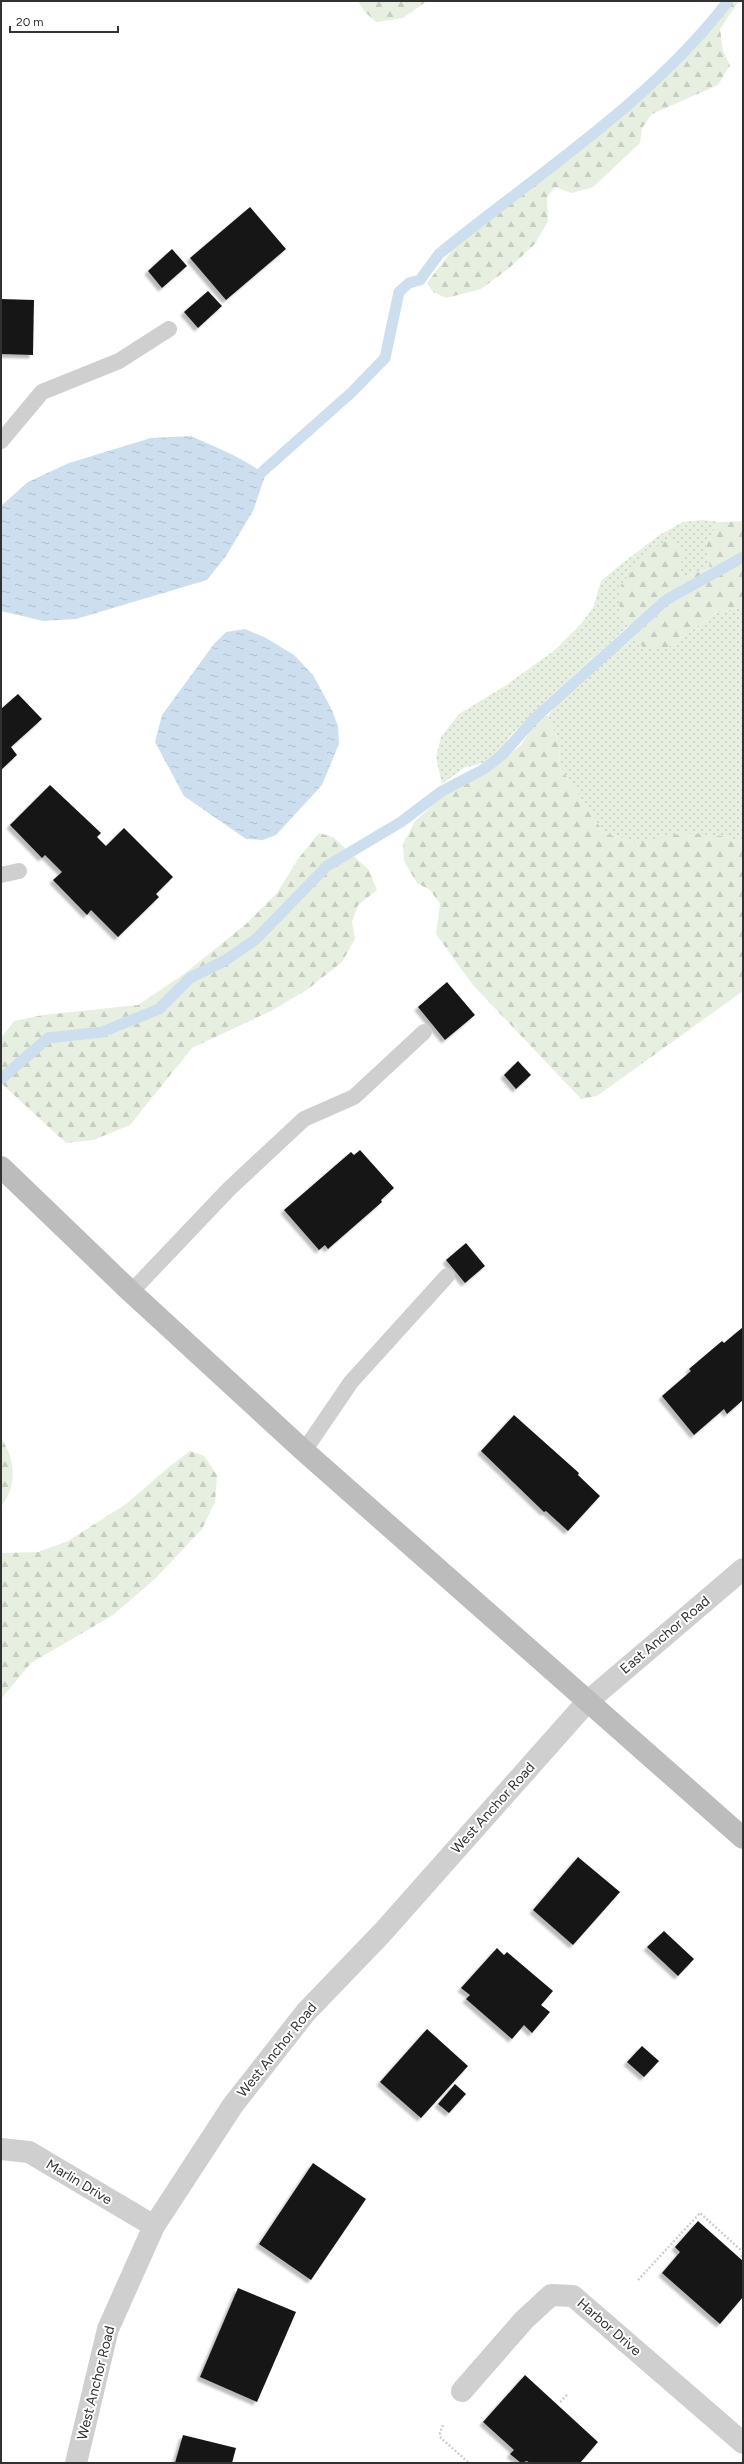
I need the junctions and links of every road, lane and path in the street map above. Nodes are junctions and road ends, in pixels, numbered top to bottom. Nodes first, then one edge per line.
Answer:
1 (169, 329) dead end
2 (1, 441) edge
3 (19, 871) dead end
4 (1, 875) edge
5 (424, 1032) dead end
6 (1, 1167) edge
7 (447, 1276) dead end
8 (130, 1292) junction
9 (304, 1451) junction
10 (743, 1569) edge
11 (587, 1702) junction
12 (743, 1838) edge
13 (1, 2149) edge
14 (154, 2226) junction
15 (722, 2233) junction
16 (718, 2237) dead end
17 (742, 2255) edge
18 (638, 2280) dead end
19 (462, 2391) dead end
20 (568, 2394) dead end
21 (560, 2402) dead end
22 (443, 2425) dead end
23 (743, 2443) edge
24 (76, 2463) edge
25 (469, 2463) edge

1 - 2 lane
3 - 4 lane
5 - 8 lane
6 - 8 main road
7 - 9 lane
8 - 9 main road
9 - 11 main road
10 - 11 street, East Anchor Road
11 - 12 main road
11 - 14 street, West Anchor Road
13 - 14 street, Marlin Drive
14 - 24 street, West Anchor Road
15 - 16 path
15 - 17 path
15 - 18 path
19 - 23 street, Harbor Drive
20 - 21 path
22 - 25 path

